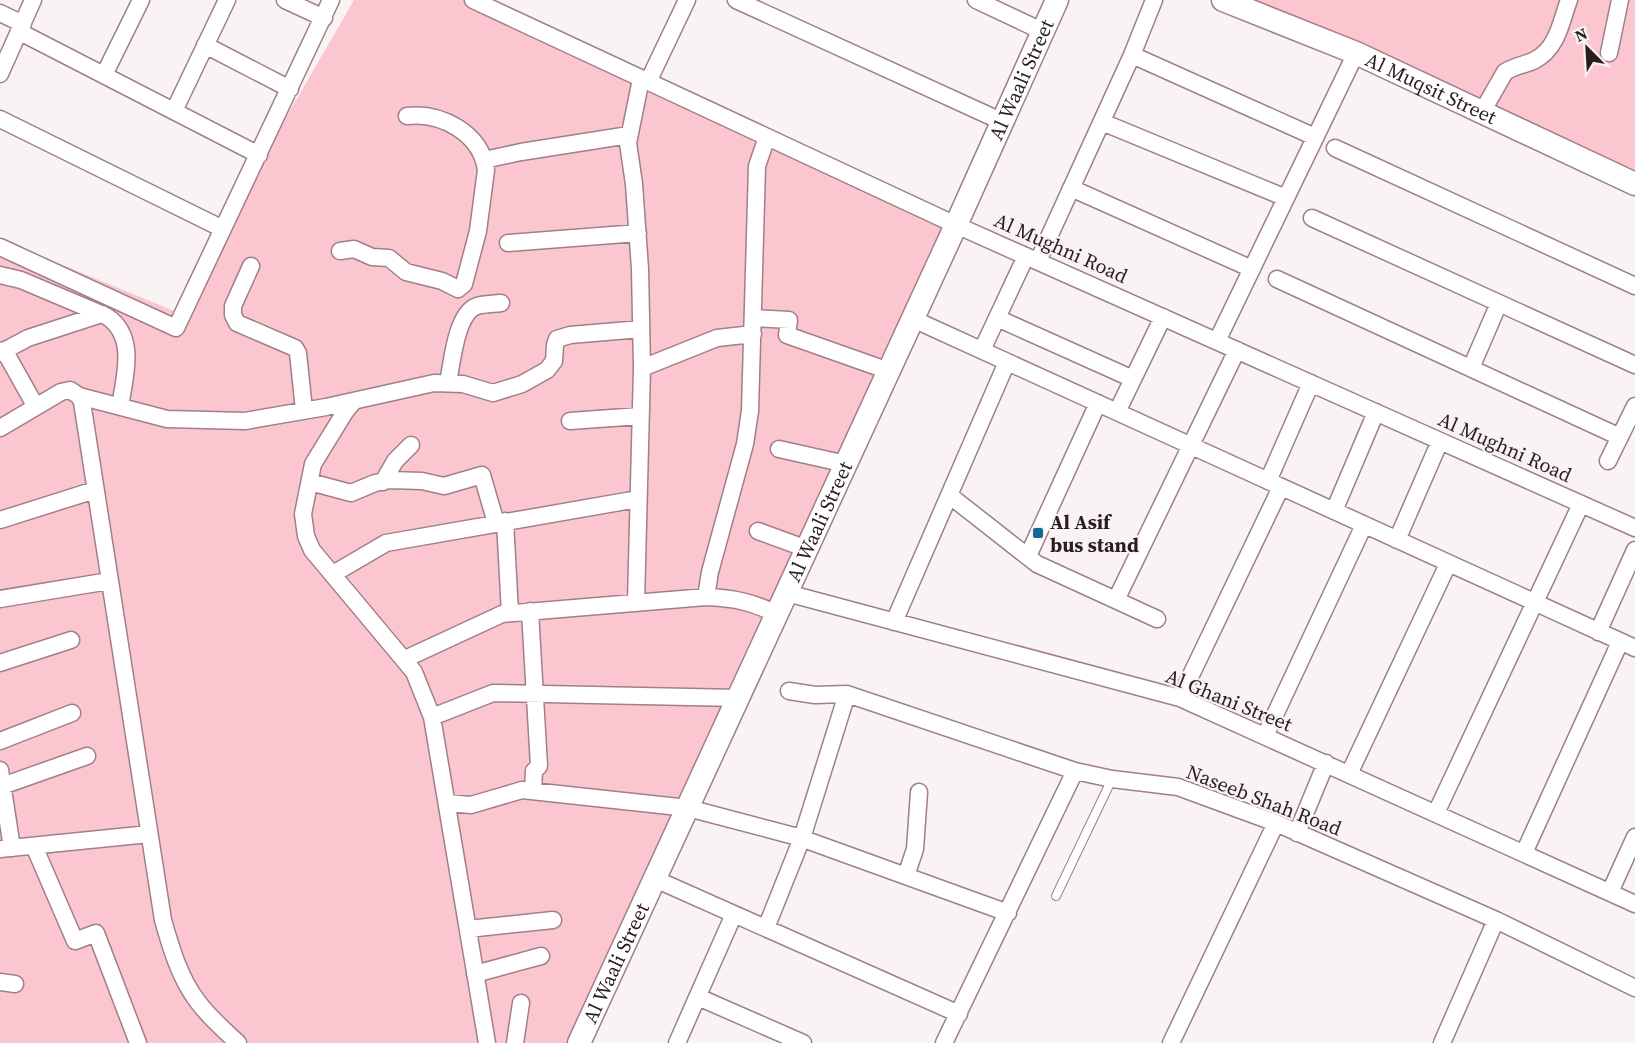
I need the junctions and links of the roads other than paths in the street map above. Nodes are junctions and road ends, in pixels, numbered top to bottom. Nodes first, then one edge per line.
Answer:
1 (33, 0) edge
2 (141, 0) edge
3 (227, 0) edge
4 (285, 0) edge
5 (331, 0) edge
6 (473, 0) edge
7 (687, 0) edge
8 (736, 0) edge
9 (976, 0) edge
10 (1057, 0) edge
11 (1154, 0) edge
12 (1223, 0) edge
13 (1569, 0) edge
14 (1620, 0) edge
15 (0, 14) edge
16 (324, 18) junction
17 (22, 28) junction
18 (1044, 32) junction
19 (205, 45) junction
20 (1356, 53) junction
21 (1609, 53) dead end
22 (1132, 55) junction
23 (0, 74) edge
24 (104, 75) junction
25 (644, 80) junction
26 (290, 89) junction
27 (174, 111) junction
28 (1482, 112) junction
29 (407, 116) dead end
30 (0, 119) edge
31 (1004, 122) junction
32 (1102, 122) junction
33 (629, 135) junction
34 (766, 137) junction
35 (1315, 137) junction
36 (1335, 148) dead end
37 (259, 155) junction
38 (484, 160) junction
39 (1635, 184) edge
40 (1071, 188) junction
41 (1286, 198) junction
42 (1312, 218) dead end
43 (957, 225) junction
44 (223, 230) junction
45 (638, 234) junction
46 (508, 243) dead end
47 (0, 247) edge
48 (340, 251) dead end
49 (1032, 259) junction
50 (251, 266) dead end
51 (1252, 269) junction
52 (0, 275) edge
53 (1277, 279) dead end
54 (1635, 286) edge
55 (501, 303) dead end
56 (1499, 303) junction
57 (102, 314) junction
58 (1162, 317) junction
59 (997, 318) junction
60 (913, 319) junction
61 (753, 326) junction
62 (641, 328) junction
63 (1217, 341) junction
64 (1237, 350) junction
65 (982, 351) junction
66 (2, 352) edge
67 (1007, 362) junction
68 (1635, 365) edge
69 (642, 368) junction
70 (1471, 368) junction
71 (889, 371) junction
72 (1133, 379) junction
73 (448, 383) junction
74 (1311, 383) junction
75 (79, 396) junction
76 (354, 401) junction
77 (1098, 404) junction
78 (120, 406) junction
79 (1635, 406) edge
80 (36, 407) junction
81 (304, 410) junction
82 (1117, 412) junction
83 (1376, 412) junction
84 (640, 416) junction
85 (570, 421) dead end
86 (0, 428) edge
87 (1620, 437) junction
88 (1440, 441) junction
89 (411, 445) dead end
90 (1190, 446) junction
91 (779, 449) dead end
92 (1608, 461) dead end
93 (846, 464) junction
94 (310, 482) junction
95 (383, 482) junction
96 (1275, 484) junction
97 (96, 489) junction
98 (949, 495) junction
99 (638, 499) junction
100 (1581, 504) junction
101 (1334, 511) junction
102 (0, 520) edge
103 (501, 522) junction
104 (1364, 525) junction
105 (1635, 528) edge
106 (758, 531) dead end
107 (1397, 540) junction
108 (807, 549) junction
109 (1635, 550) edge
110 (1028, 556) junction
111 (1448, 564) junction
112 (333, 574) junction
113 (109, 581) junction
114 (787, 593) junction
115 (706, 597) junction
116 (0, 599) edge
117 (1116, 600) junction
118 (636, 602) junction
119 (1536, 603) junction
120 (530, 611) junction
121 (510, 613) junction
122 (777, 614) junction
123 (1156, 619) dead end
124 (894, 622) junction
125 (1598, 632) junction
126 (71, 640) dead end
127 (1628, 645) edge
128 (405, 659) junction
129 (0, 663) edge
130 (789, 691) dead end
131 (534, 694) junction
132 (847, 694) junction
133 (738, 698) junction
134 (1180, 698) junction
135 (72, 713) dead end
136 (432, 717) junction
137 (1265, 736) junction
138 (0, 741) edge
139 (87, 756) dead end
140 (1326, 763) junction
141 (1075, 771) junction
142 (1349, 774) junction
143 (1, 778) edge
144 (1112, 779) junction
145 (532, 791) junction
146 (919, 792) dead end
147 (447, 803) junction
148 (688, 808) junction
149 (1436, 813) junction
150 (1276, 823) junction
151 (1297, 833) junction
152 (149, 834) junction
153 (1635, 837) edge
154 (802, 838) junction
155 (34, 846) junction
156 (6, 848) edge
157 (1524, 853) junction
158 (906, 876) junction
159 (655, 879) junction
160 (1610, 892) junction
161 (1056, 896) dead end
162 (1635, 904) edge
163 (1008, 913) junction
164 (735, 914) junction
165 (553, 920) dead end
166 (1496, 920) junction
167 (765, 928) junction
168 (468, 929) junction
169 (541, 956) dead end
170 (476, 974) junction
171 (1635, 988) edge
172 (698, 997) junction
173 (521, 1003) dead end
174 (959, 1014) junction
175 (138, 1043) edge
176 (238, 1043) edge
177 (487, 1043) edge
178 (515, 1043) edge
179 (579, 1043) edge
180 (677, 1043) edge
181 (803, 1043) edge
182 (944, 1043) edge
183 (1172, 1043) edge
184 (1442, 1043) edge

1 - 17 street
2 - 24 street
3 - 19 street
4 - 16 street
5 - 16 street
6 - 25 street, Al Mughni Road
7 - 25 street
8 - 31 street
9 - 18 street
10 - 18 street, Al Waali Street
11 - 22 street
12 - 20 street, Al Muqsit Street
13 - 28 street
14 - 21 street
15 - 17 street
16 - 26 street
17 - 23 street
17 - 24 street
18 - 31 street, Al Waali Street
19 - 26 street
19 - 27 street
20 - 28 street, Al Muqsit Street
20 - 35 street
22 - 32 street
22 - 35 street
24 - 27 street
25 - 33 street
25 - 34 street, Al Mughni Road
26 - 37 street
27 - 37 street
28 - 39 street, Al Muqsit Street
29 - 38 street
30 - 44 street
31 - 43 street, Al Waali Street
32 - 40 street
32 - 41 street
33 - 38 street
33 - 45 street
34 - 43 street, Al Mughni Road
34 - 61 street
35 - 41 street
36 - 54 street
37 - 44 street
38 - 48 street
40 - 49 street
40 - 51 street
41 - 51 street
42 - 56 street
43 - 49 street, Al Mughni Road
43 - 60 street, Al Waali Street
44 - 47 street
45 - 46 street
45 - 62 street
49 - 58 street, Al Mughni Road
49 - 59 street
50 - 81 street
51 - 63 street
52 - 57 street
53 - 70 street
55 - 73 street
56 - 68 street
56 - 70 street
57 - 66 street
57 - 78 street
58 - 63 street, Al Mughni Road
58 - 72 street
59 - 65 street
59 - 72 street
60 - 65 street
60 - 71 street, Al Waali Street
61 - 69 street
61 - 71 street
61 - 115 street
62 - 69 street
62 - 73 street
63 - 64 street, Al Mughni Road
64 - 74 street, Al Mughni Road
64 - 90 street
65 - 67 street
66 - 80 street
67 - 77 street
67 - 98 street
69 - 84 street
70 - 87 street
71 - 93 street, Al Waali Street
72 - 82 street
73 - 76 street
74 - 83 street, Al Mughni Road
74 - 96 street
75 - 78 street
75 - 80 street
75 - 97 street
76 - 81 street
76 - 94 street
77 - 82 street
77 - 110 street
78 - 81 street
79 - 87 street
80 - 86 street
82 - 90 street
83 - 88 street, Al Mughni Road
83 - 101 street
84 - 85 street
84 - 99 street
87 - 92 street
88 - 100 street, Al Mughni Road
88 - 107 street
89 - 95 street
90 - 96 street
90 - 117 street
91 - 93 street
93 - 108 street, Al Waali Street
94 - 95 street
94 - 112 street
95 - 103 street
96 - 101 street
96 - 134 street
97 - 102 street
97 - 113 street
98 - 110 street
98 - 124 street
99 - 103 street
99 - 118 street
100 - 105 street, Al Mughni Road
100 - 119 street
101 - 104 street
103 - 112 street
103 - 121 street
104 - 107 street
104 - 137 street
106 - 108 street
107 - 111 street
108 - 114 street, Al Waali Street
109 - 125 street
110 - 117 street
111 - 119 street
111 - 142 street
112 - 128 street
113 - 116 street
113 - 152 street
114 - 122 street, Al Waali Street
114 - 124 street, Al Ghani Street
115 - 118 street
115 - 122 street
117 - 123 street
118 - 120 street
119 - 125 street
119 - 149 street
120 - 121 street
120 - 131 street
121 - 128 street
122 - 133 street, Al Waali Street
124 - 134 street, Al Ghani Street
125 - 127 street
126 - 129 street
127 - 157 street
128 - 136 street
130 - 132 street, Naseeb Shah Road
131 - 133 street
131 - 136 street
131 - 145 street
132 - 141 street, Naseeb Shah Road
132 - 154 street
133 - 148 street, Al Waali Street
134 - 137 street, Al Ghani Street
135 - 138 street
136 - 147 street
137 - 140 street, Al Ghani Street
139 - 143 street
140 - 142 street, Al Ghani Street
140 - 151 street
141 - 144 street, Naseeb Shah Road
141 - 163 street
142 - 149 street, Al Ghani Street
143 - 156 street
144 - 150 street, Naseeb Shah Road
144 - 161 lane
145 - 147 street
145 - 148 street
146 - 158 street
147 - 168 street
148 - 154 street
148 - 159 street, Al Waali Street
149 - 157 street, Al Ghani Street
150 - 151 street, Naseeb Shah Road
150 - 183 street
151 - 166 street, Naseeb Shah Road
152 - 155 street
152 - 176 street
153 - 160 street
154 - 158 street
154 - 167 street
155 - 156 street
155 - 175 street
157 - 160 street, Al Ghani Street
158 - 163 street
159 - 164 street
159 - 179 street, Al Waali Street
160 - 162 street, Al Ghani Street
163 - 174 street
164 - 167 street
164 - 172 street
165 - 168 street
166 - 171 street, Naseeb Shah Road
166 - 184 street
167 - 174 street
168 - 170 street
169 - 170 street
170 - 177 street
172 - 180 street
172 - 181 street
173 - 178 street
174 - 182 street

